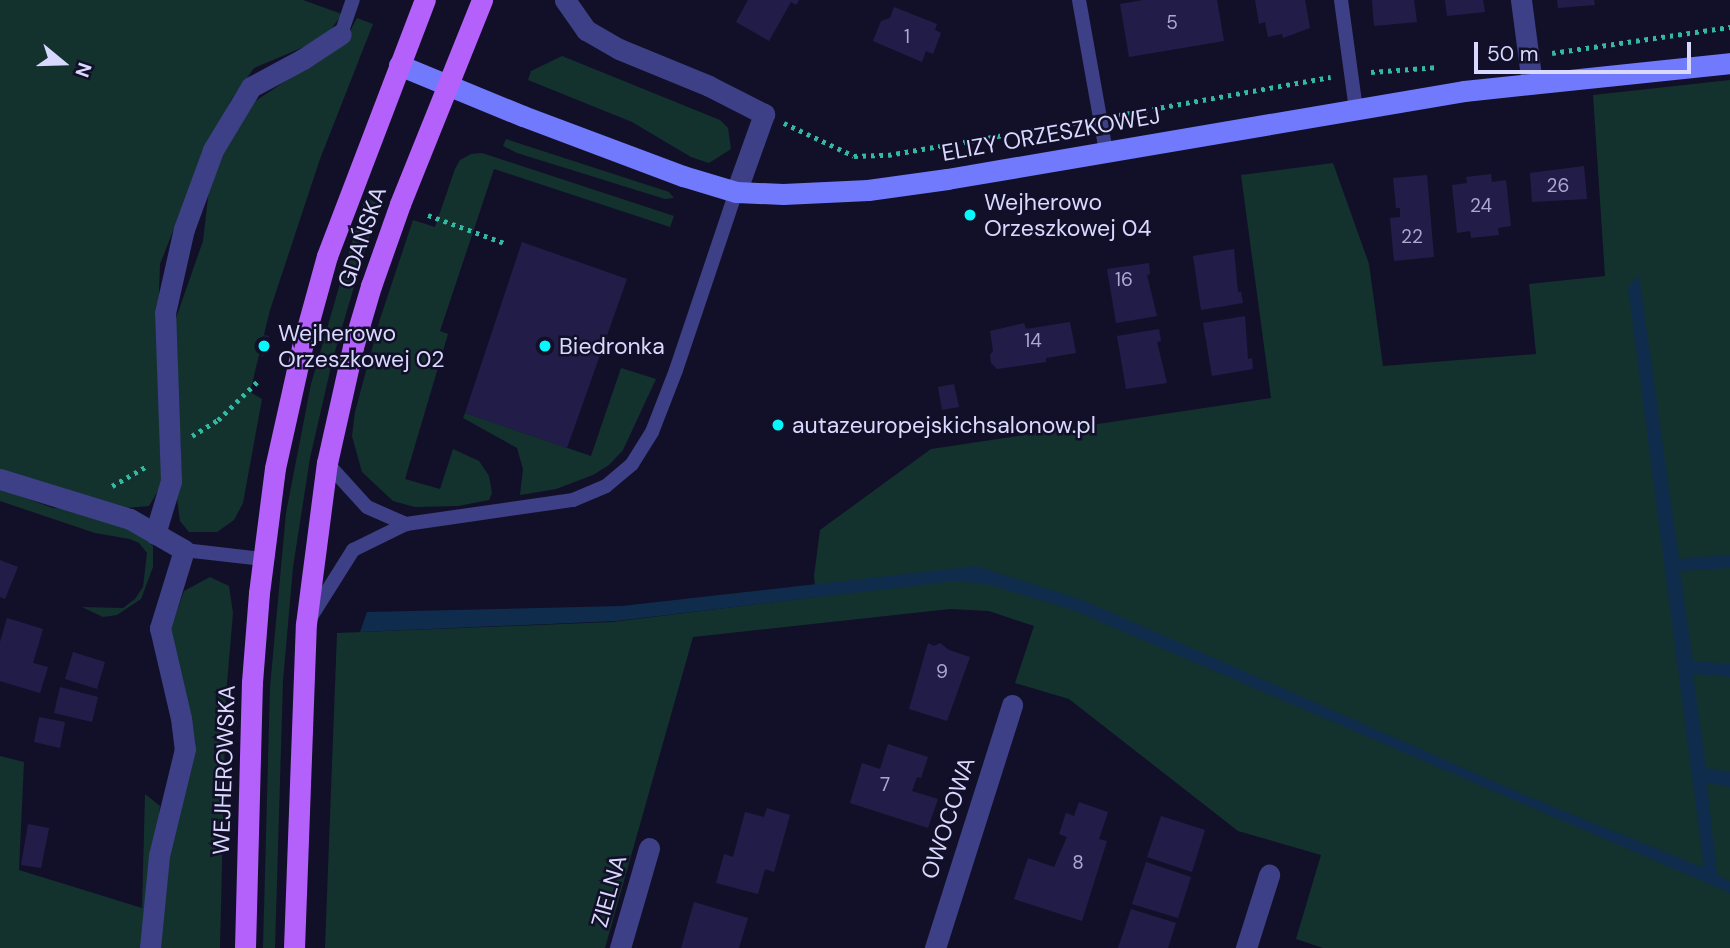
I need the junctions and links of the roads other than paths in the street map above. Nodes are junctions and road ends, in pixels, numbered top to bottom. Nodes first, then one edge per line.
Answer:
1 (353, 0) edge
2 (425, 0) edge
3 (482, 0) edge
4 (565, 0) edge
5 (1079, 0) edge
6 (1340, 0) edge
7 (1521, 0) edge
8 (341, 34) joint
9 (1730, 63) edge
10 (399, 65) junction
11 (1532, 83) junction
12 (447, 85) junction
13 (1356, 109) junction
14 (1106, 151) junction
15 (736, 192) junction
16 (327, 463) junction
17 (0, 479) edge
18 (406, 524) junction
19 (155, 534) junction
20 (184, 550) junction
21 (263, 559) junction
22 (259, 593) joint
23 (306, 624) junction
24 (1012, 705) dead end
25 (649, 848) dead end
26 (1269, 875) dead end
27 (150, 948) edge
28 (245, 948) edge
29 (294, 948) edge
30 (620, 948) edge
31 (935, 948) edge
32 (1246, 948) edge

1 - 8 lane
2 - 10 main road, GDAŃSKA
3 - 12 main road, GDAŃSKA
4 - 15 street
5 - 14 lane
6 - 13 lane
7 - 11 street
8 - 19 street
9 - 11 street, ELIZY ORZESZKOWEJ
10 - 12 street, ELIZY ORZESZKOWEJ
10 - 21 main road, GDAŃSKA
11 - 13 street, ELIZY ORZESZKOWEJ
12 - 15 street, ELIZY ORZESZKOWEJ
12 - 16 main road, GDAŃSKA
13 - 14 street, ELIZY ORZESZKOWEJ
14 - 15 street, ELIZY ORZESZKOWEJ
15 - 18 lane
16 - 18 lane
16 - 23 main road, GDAŃSKA
17 - 19 street
18 - 23 lane
19 - 20 street
20 - 21 lane
20 - 27 street
21 - 22 main road, GDAŃSKA
22 - 28 main road, WEJHEROWSKA
23 - 29 main road
24 - 31 street, OWOCOWA
25 - 30 street, ZIELNA
26 - 32 street

